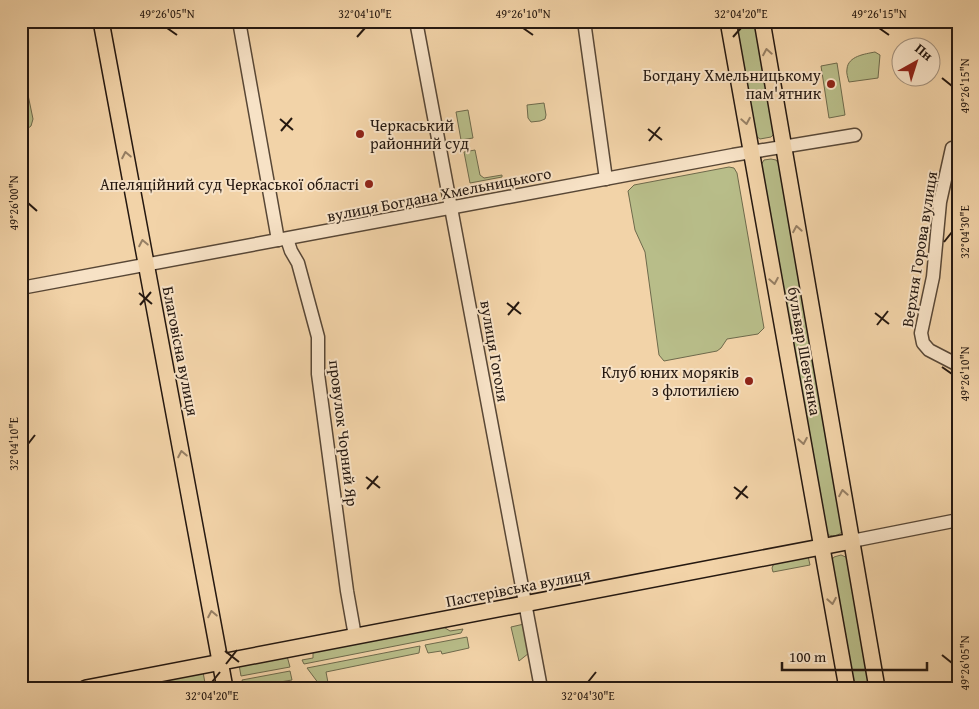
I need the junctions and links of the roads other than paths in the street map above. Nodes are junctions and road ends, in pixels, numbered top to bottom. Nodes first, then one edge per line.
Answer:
1 (101, 21) edge
2 (239, 21) edge
3 (416, 21) edge
4 (584, 21) edge
5 (728, 21) edge
6 (762, 21) edge
7 (855, 135) dead end
8 (782, 147) junction
9 (952, 148) dead end
10 (751, 152) junction
11 (606, 179) junction
12 (452, 208) junction
13 (283, 240) junction
14 (147, 264) junction
15 (21, 288) edge
16 (958, 365) edge
17 (958, 520) edge
18 (852, 541) junction
19 (822, 547) junction
20 (526, 603) junction
21 (355, 636) junction
22 (221, 662) junction
23 (86, 688) edge
24 (225, 688) edge
25 (541, 688) edge
26 (847, 688) edge
27 (878, 688) edge

14 -> 1 main road, Благовісна вулиця
2 - 13 street
3 - 12 street, вулиця Гоголя
4 - 11 street
5 -> 10 main road, бульвар Шевченка
8 -> 6 main road, бульвар Шевченка
7 - 8 street, вулиця Богдана Хмельницького
8 - 10 street, вулиця Богдана Хмельницького
18 -> 8 main road, бульвар Шевченка
9 - 16 street, Верхня Горова вулиця
10 - 11 street, вулиця Богдана Хмельницького
10 -> 19 main road, бульвар Шевченка
11 - 12 street, вулиця Богдана Хмельницького
12 - 13 street, вулиця Богдана Хмельницького
12 - 20 street, вулиця Гоголя
13 - 14 street, вулиця Богдана Хмельницького
13 - 21 street, провулок Чорний Яр
14 - 15 street, вулиця Богдана Хмельницького
22 -> 14 main road, Благовісна вулиця
17 - 18 street, Пастерівська вулиця
18 - 19 main road, Пастерівська вулиця
18 - 27 main road, бульвар Шевченка
19 - 20 main road, Пастерівська вулиця
19 -> 26 main road, бульвар Шевченка
20 - 21 main road, Пастерівська вулиця
20 - 25 street, вулиця Гоголя
21 - 22 main road, Пастерівська вулиця
22 - 23 main road, Пастерівська вулиця
22 - 24 main road, Благовісна вулиця

